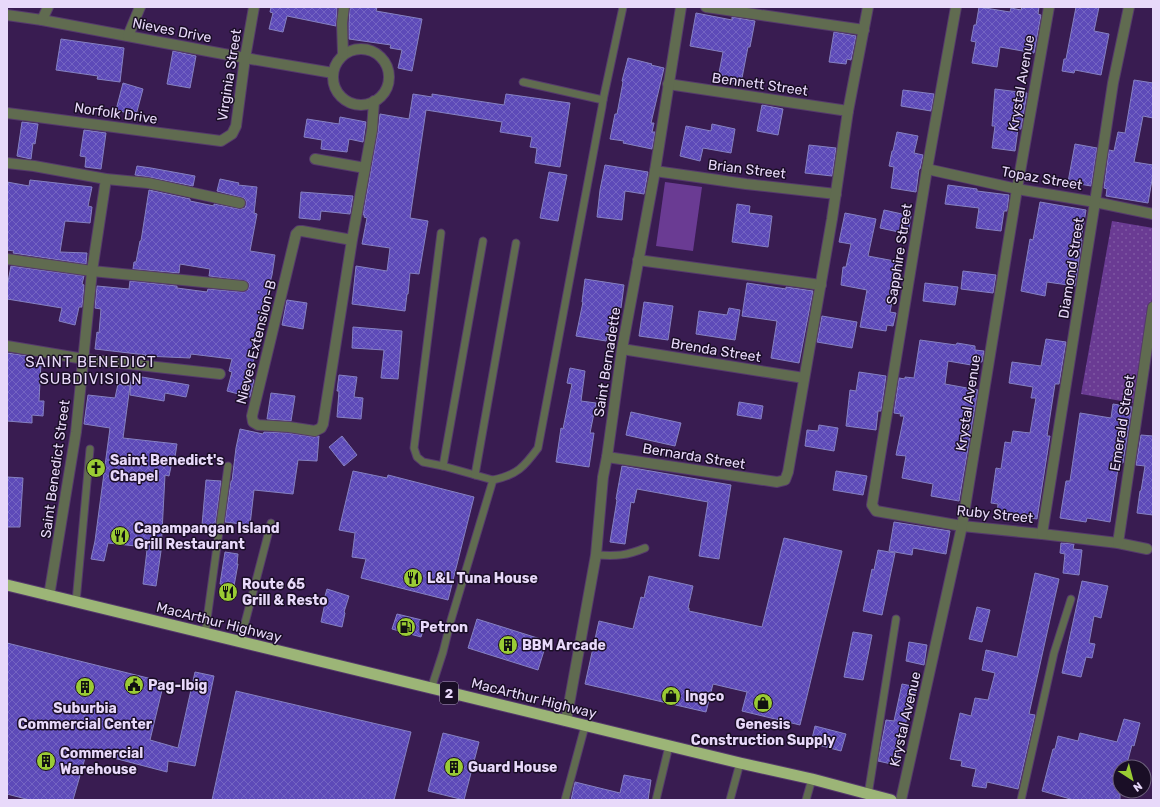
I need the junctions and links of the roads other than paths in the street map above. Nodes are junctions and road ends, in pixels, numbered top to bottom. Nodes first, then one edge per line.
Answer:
1 (48, 7) edge
2 (140, 7) edge
3 (254, 7) edge
4 (344, 7) edge
5 (623, 7) edge
6 (681, 7) edge
7 (706, 7) edge
8 (868, 7) edge
9 (956, 7) edge
10 (1049, 7) edge
11 (1129, 7) edge
12 (7, 15) edge
13 (42, 20) junction
14 (864, 30) junction
15 (128, 36) junction
16 (343, 54) junction
17 (245, 58) junction
18 (333, 72) junction
19 (523, 82) dead end
20 (668, 84) junction
21 (603, 100) junction
22 (374, 101) junction
23 (848, 111) junction
24 (7, 113) edge
25 (221, 141) joint
26 (315, 159) dead end
27 (7, 163) edge
28 (365, 168) junction
29 (927, 169) junction
30 (655, 171) junction
31 (106, 179) junction
32 (1017, 189) junction
33 (836, 194) junction
34 (1095, 202) junction
35 (240, 203) dead end
36 (1153, 214) edge
37 (441, 233) dead end
38 (352, 240) junction
39 (483, 240) dead end
40 (516, 243) dead end
41 (7, 259) edge
42 (638, 260) junction
43 (92, 271) junction
44 (821, 285) junction
45 (243, 286) dead end
46 (1153, 306) edge
47 (7, 346) edge
48 (622, 349) junction
49 (84, 359) junction
50 (220, 374) dead end
51 (804, 378) junction
52 (90, 449) dead end
53 (607, 457) junction
54 (228, 466) dead end
55 (443, 466) junction
56 (476, 475) junction
57 (493, 480) junction
58 (872, 505) joint
59 (271, 523) dead end
60 (962, 526) junction
61 (1042, 534) junction
62 (1118, 543) junction
63 (645, 548) dead end
64 (1147, 549) dead end
65 (596, 555) junction
66 (7, 586) edge
67 (49, 596) junction
68 (1071, 598) dead end
69 (76, 602) junction
70 (896, 620) dead end
71 (205, 634) junction
72 (240, 642) junction
73 (432, 689) junction
74 (566, 721) junction
75 (585, 726) junction
76 (669, 746) junction
77 (740, 764) junction
78 (812, 779) junction
79 (868, 795) junction
80 (565, 800) edge
81 (656, 800) edge
82 (730, 800) edge
83 (806, 800) edge
84 (891, 800) edge
85 (901, 800) edge
86 (1021, 800) edge

1 - 13 street
2 - 15 street
3 - 17 street, Virginia Street
4 - 16 street
5 - 21 lane
6 - 20 street, Saint Bernadette
7 - 14 street
8 - 14 street
9 - 29 street, Sapphire Street
10 - 32 street, Krystal Avenue
11 - 34 street, Diamond Street
12 - 13 street, Nieves Drive
13 - 15 street, Nieves Drive
14 - 23 street
15 - 17 street, Nieves Drive
16 - 18 street
16 - 22 street
17 - 18 street, Nieves Drive
17 - 25 street, Virginia Street
18 - 22 street
19 - 21 lane
20 - 23 street, Bennett Street
20 - 30 street, Saint Bernadette
21 - 57 lane
22 - 28 street, Nieves Extension-B
23 - 33 street
24 - 25 street, Norfolk Drive
26 - 28 street
27 - 31 street
28 - 38 street, Nieves Extension-B
29 - 32 street, Topaz Street
29 - 58 street, Sapphire Street
30 - 33 street, Brian Street
30 - 42 street, Saint Bernadette
31 - 35 street
31 - 43 street, Saint Benedict Street
32 - 34 street, Topaz Street
32 - 60 street, Krystal Avenue
33 - 44 street
34 - 36 street, Topaz Street
34 - 61 street, Diamond Street
37 - 55 lane
38 - 38 street, Nieves Extension-B
39 - 55 lane
40 - 56 lane
41 - 43 street
42 - 44 street
42 - 48 street, Saint Bernadette
43 - 45 street
43 - 49 street, Saint Benedict Street
44 - 51 street
46 - 62 street, Emerald Street
47 - 49 street
48 - 51 street, Brenda Street
48 - 53 street, Saint Bernadette
49 - 50 street
49 - 67 street, Saint Benedict Street
51 - 53 street, Bernarda Street
52 - 69 lane
53 - 65 street, Saint Bernadette
54 - 71 lane
55 - 56 lane
56 - 57 lane
57 - 73 lane
58 - 60 street, Ruby Street
59 - 72 lane
60 - 61 street, Ruby Street
60 - 85 street, Krystal Avenue
61 - 62 street, Ruby Street
62 - 64 street, Ruby Street
63 - 65 lane
65 - 74 street, Saint Bernadette
66 - 67 highway, MacArthur Highway / 2
67 - 69 highway, MacArthur Highway / 2
68 - 86 lane
69 - 71 highway, MacArthur Highway / 2
70 - 79 lane
71 - 72 highway, MacArthur Highway / 2
72 - 73 highway, MacArthur Highway / 2
73 - 74 highway, MacArthur Highway / 2
74 - 75 highway, MacArthur Highway / 2
75 - 76 highway, MacArthur Highway / 2
75 - 80 lane
76 - 77 highway, MacArthur Highway / 2
76 - 81 lane
77 - 78 highway, MacArthur Highway / 2
77 - 82 lane
78 - 79 highway, MacArthur Highway / 2
78 - 83 lane
79 - 84 highway, MacArthur Highway / 2

